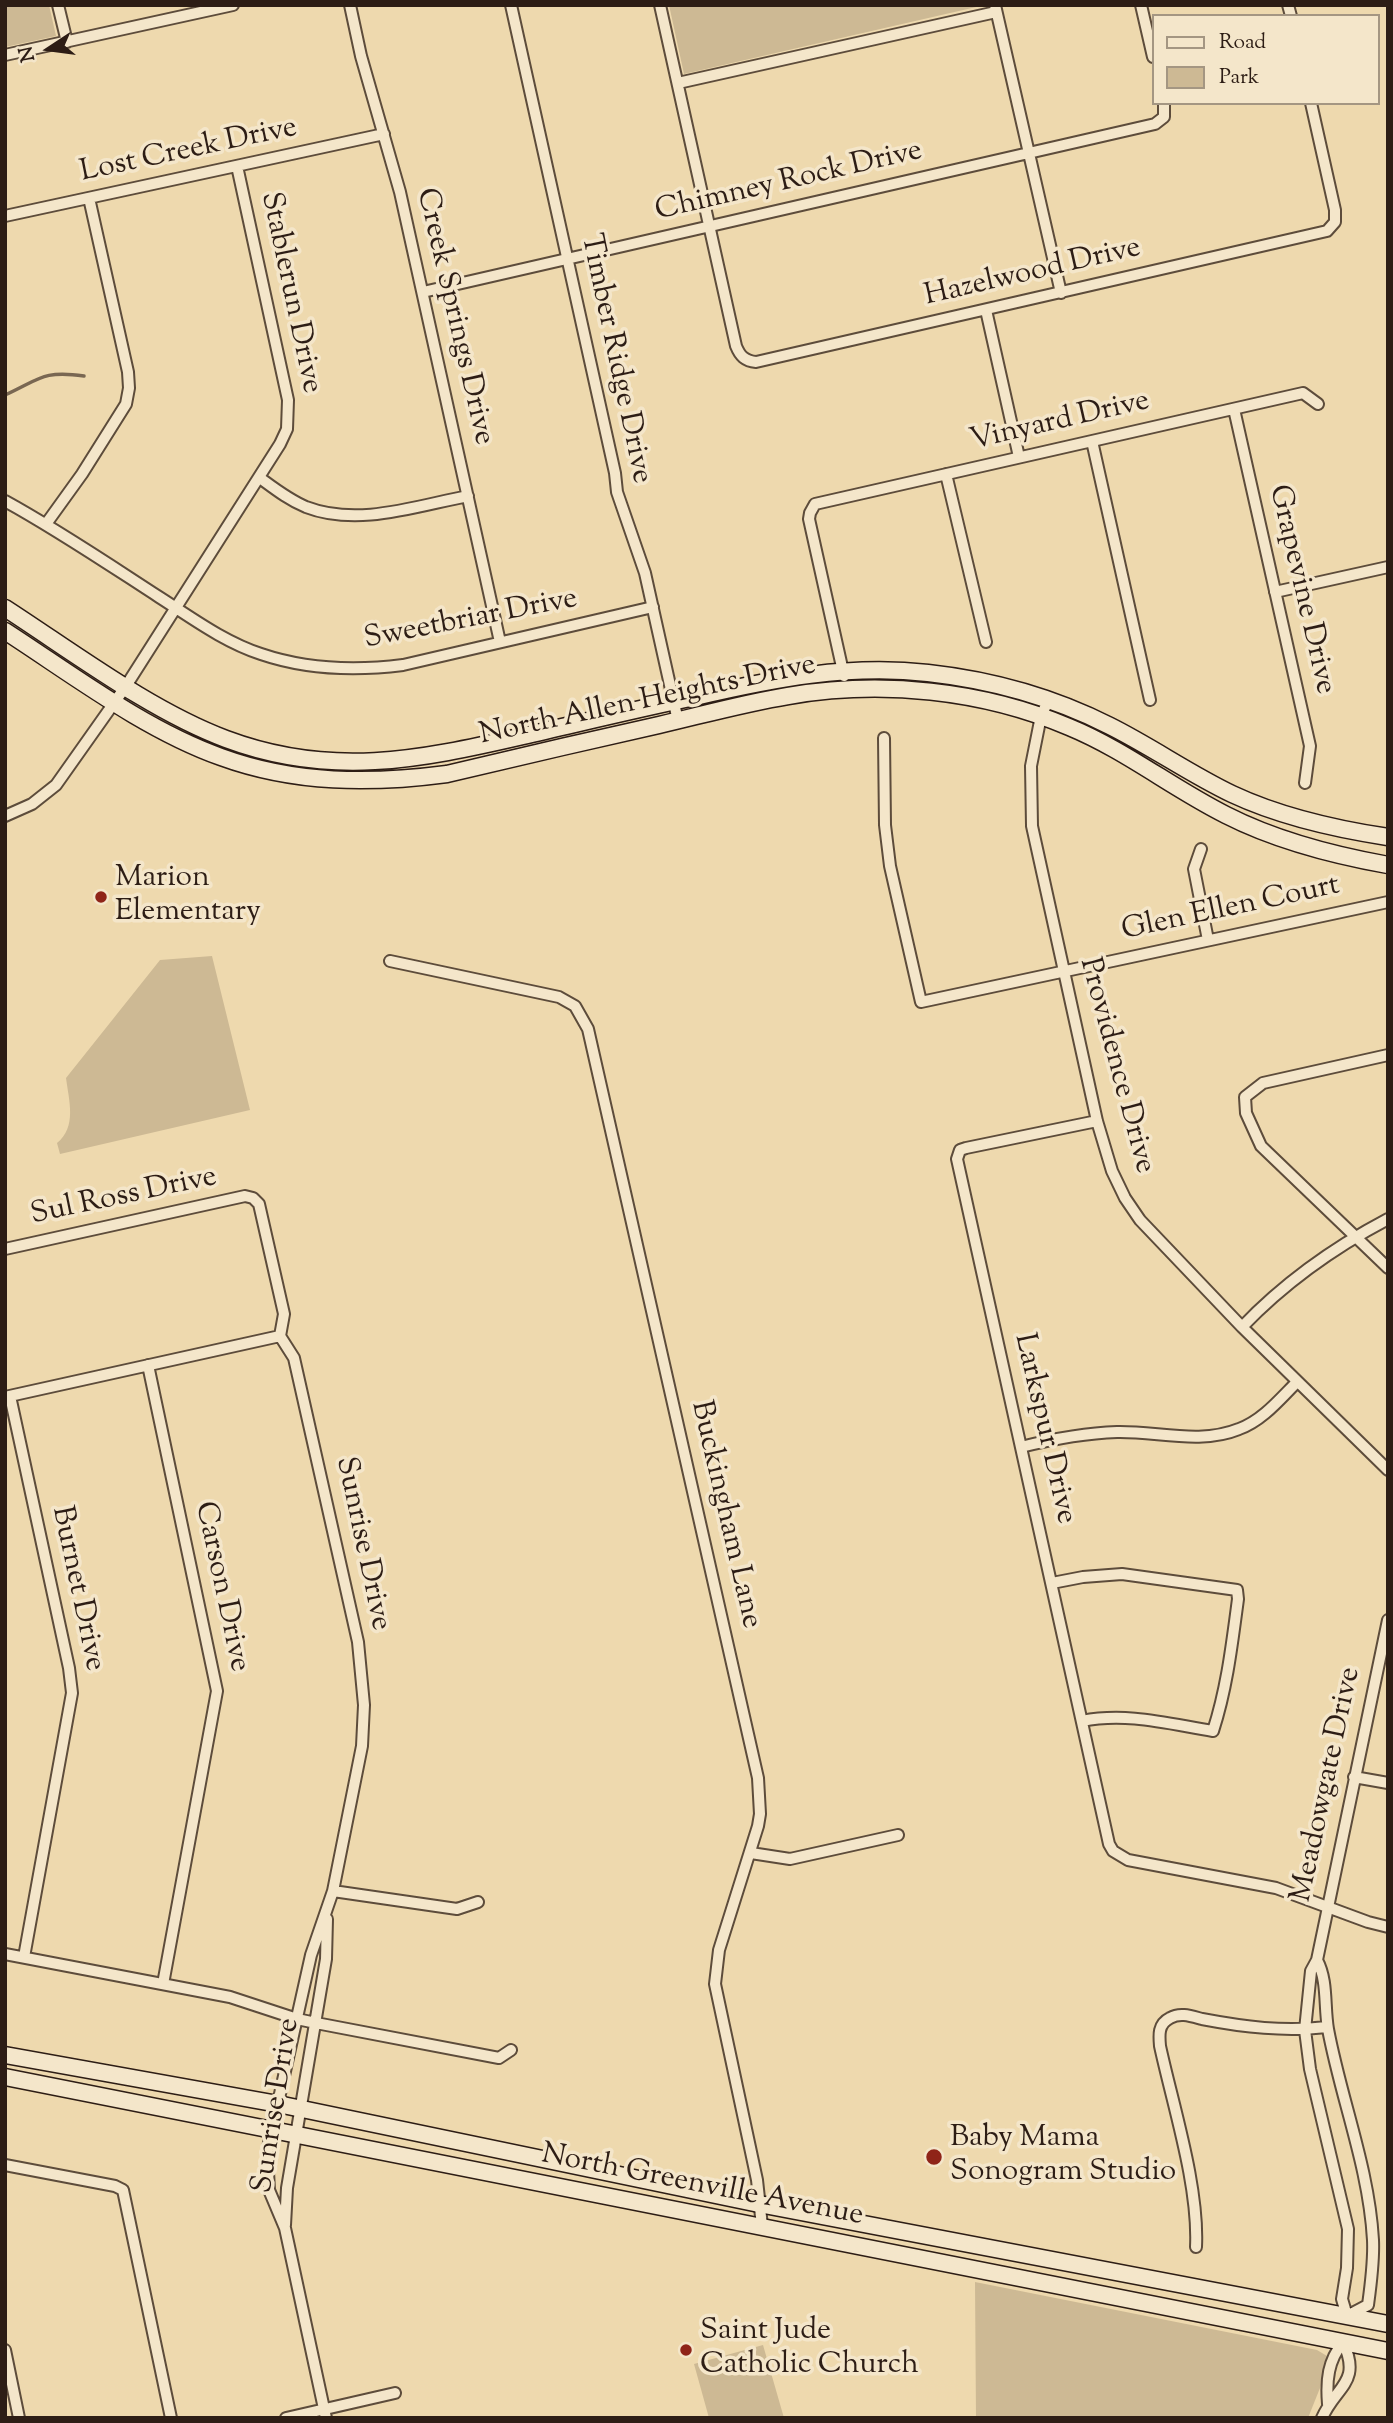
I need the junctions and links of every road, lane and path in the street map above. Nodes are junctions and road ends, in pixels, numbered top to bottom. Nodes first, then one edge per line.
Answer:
1 (58, 5) edge
2 (233, 5) edge
3 (350, 5) edge
4 (511, 5) edge
5 (660, 5) edge
6 (1141, 5) edge
7 (204, 8) edge
8 (996, 9) edge
9 (66, 41) junction
10 (1152, 53) edge
11 (5, 55) edge
12 (678, 83) junction
13 (1164, 105) edge
14 (1311, 105) edge
15 (384, 134) junction
16 (1030, 153) junction
17 (237, 166) junction
18 (89, 198) junction
19 (5, 216) edge
20 (709, 226) junction
21 (567, 259) junction
22 (423, 292) junction
23 (1060, 293) junction
24 (986, 310) junction
25 (1318, 404) dead end
26 (1234, 409) junction
27 (1092, 441) junction
28 (1019, 457) junction
29 (946, 474) junction
30 (260, 478) junction
31 (468, 496) junction
32 (5, 501) edge
33 (46, 524) junction
34 (1388, 567) edge
35 (1275, 592) junction
36 (175, 607) junction
37 (653, 607) junction
38 (5, 608) edge
39 (5, 631) edge
40 (500, 642) junction
41 (986, 642) dead end
42 (843, 670) junction
43 (126, 686) junction
44 (847, 689) junction
45 (1049, 699) junction
46 (1150, 700) dead end
47 (674, 701) junction
48 (115, 702) junction
49 (1041, 716) junction
50 (678, 721) junction
51 (884, 738) dead end
52 (1305, 783) dead end
53 (5, 816) edge
54 (1388, 837) edge
55 (1201, 849) dead end
56 (1388, 865) edge
57 (1388, 902) edge
58 (1209, 940) junction
59 (390, 961) dead end
60 (1064, 972) junction
61 (1388, 1055) edge
62 (1097, 1121) junction
63 (253, 1198) joint
64 (1388, 1219) edge
65 (1356, 1237) junction
66 (5, 1249) edge
67 (1388, 1268) edge
68 (1242, 1326) junction
69 (280, 1336) junction
70 (148, 1365) junction
71 (1297, 1382) junction
72 (7, 1396) edge
73 (1021, 1447) junction
74 (1388, 1470) edge
75 (1052, 1583) junction
76 (1388, 1620) edge
77 (1082, 1721) junction
78 (1354, 1777) junction
79 (1388, 1783) edge
80 (898, 1835) dead end
81 (751, 1853) junction
82 (333, 1891) junction
83 (478, 1902) dead end
84 (1328, 1907) junction
85 (327, 1909) junction
86 (1388, 1927) edge
87 (5, 1954) edge
88 (24, 1957) junction
89 (1317, 1960) junction
90 (163, 1984) junction
91 (297, 2019) junction
92 (316, 2023) junction
93 (1327, 2027) junction
94 (1305, 2030) junction
95 (511, 2050) dead end
96 (5, 2055) edge
97 (5, 2077) edge
98 (278, 2104) junction
99 (300, 2109) junction
100 (273, 2127) junction
101 (297, 2133) junction
102 (479, 2148) junction
103 (5, 2165) edge
104 (476, 2171) junction
105 (759, 2204) junction
106 (762, 2226) junction
107 (285, 2228) junction
108 (1196, 2247) dead end
109 (1347, 2316) junction
110 (1388, 2324) edge
111 (1343, 2343) junction
112 (5, 2350) edge
113 (1388, 2351) edge
114 (395, 2393) dead end
115 (1328, 2403) junction
116 (325, 2413) edge
117 (19, 2418) edge
118 (171, 2418) edge
119 (286, 2418) edge
120 (1322, 2418) edge

1 - 9 street
2 - 7 street
3 - 15 street, Creek Springs Drive
4 - 21 street, Timber Ridge Drive
5 - 12 street
6 - 10 street
7 - 9 street
8 - 12 street
8 - 16 street
9 - 11 street
12 - 20 street
13 - 16 street, Chimney Rock Drive
14 - 23 street, Hazelwood Drive
15 - 17 street, Lost Creek Drive
15 - 22 street, Creek Springs Drive
16 - 20 street, Chimney Rock Drive
16 - 23 street
17 - 18 street, Lost Creek Drive
17 - 30 street, Stablerun Drive
18 - 19 street, Lost Creek Drive
18 - 33 street
20 - 21 street, Chimney Rock Drive
20 - 24 street, Hazelwood Drive
21 - 22 street, Chimney Rock Drive
21 - 37 street, Timber Ridge Drive
22 - 31 street, Creek Springs Drive
23 - 24 street, Hazelwood Drive
24 - 28 street
25 - 26 street, Vinyard Drive
26 - 27 street, Vinyard Drive
26 - 35 street, Grapevine Drive
27 - 28 street, Vinyard Drive
27 - 46 street
28 - 29 street, Vinyard Drive
29 - 41 street
29 - 42 street, Vinyard Drive
30 - 31 street
30 - 36 street, Stablerun Drive
31 - 40 street, Creek Springs Drive
32 - 33 street, Sweetbriar Drive
33 - 36 street, Sweetbriar Drive
34 - 35 street
35 - 52 street, Grapevine Drive
36 - 40 street, Sweetbriar Drive
36 - 43 street, Stablerun Drive
37 - 40 street, Sweetbriar Drive
37 - 47 street, Timber Ridge Drive
38 - 43 main road, North Allen Heights Drive
39 - 48 main road, North Allen Heights Drive
42 - 44 street
42 - 45 main road, North Allen Heights Drive
42 - 47 main road, North Allen Heights Drive
43 - 47 main road, North Allen Heights Drive
43 - 48 street, Stablerun Drive
44 - 49 main road, North Allen Heights Drive
44 - 50 main road, North Allen Heights Drive
45 - 49 street, Providence Drive
45 - 54 main road, North Allen Heights Drive
47 - 50 street, Timber Ridge Drive
48 - 50 main road, North Allen Heights Drive
48 - 53 street, Stablerun Drive
49 - 56 main road, North Allen Heights Drive
49 - 60 street, Providence Drive
51 - 60 street, Glen Ellen Court
55 - 58 street
57 - 58 street, Glen Ellen Court
58 - 60 street, Glen Ellen Court
59 - 81 street, Buckingham Lane
60 - 62 street, Providence Drive
61 - 65 street
62 - 68 street, Providence Drive
62 - 73 street, Larkspur Drive
63 - 66 street, Sul Ross Drive
63 - 69 street, Sunrise Drive
64 - 65 street
65 - 67 street
65 - 68 street
68 - 71 street, Providence Drive
69 - 70 street
69 - 82 street, Sunrise Drive
70 - 72 street
70 - 90 street, Carson Drive
71 - 73 street
71 - 74 street, Providence Drive
72 - 88 street, Burnet Drive
73 - 75 street, Larkspur Drive
75 - 77 street, Larkspur Drive
75 - 77 street
76 - 78 street, Meadowgate Drive
77 - 84 street, Larkspur Drive
78 - 79 street
78 - 84 street, Meadowgate Drive
80 - 81 street
81 - 105 street, Buckingham Lane
82 - 83 street
82 - 85 street, Sunrise Drive
84 - 86 street
84 - 89 street, Meadowgate Drive
85 - 91 street, Sunrise Drive
85 - 92 street, Sunrise Drive
87 - 88 street
88 - 90 street
89 - 93 street, Meadowgate Drive
89 - 94 street, Meadowgate Drive
90 - 91 street
91 - 92 street
91 - 98 street, Sunrise Drive
92 - 95 street
92 - 99 street, Sunrise Drive
93 - 94 street
93 - 109 street, Meadowgate Drive
94 - 108 street
94 - 109 street, Meadowgate Drive
96 - 98 main road, North Greenville Avenue
97 - 100 main road, North Greenville Avenue
98 - 99 main road, North Greenville Avenue
98 - 100 street, Sunrise Drive
99 - 101 street, Sunrise Drive
99 - 102 main road, North Greenville Avenue
100 - 101 main road, North Greenville Avenue
100 - 107 street, Sunrise Drive
101 - 104 main road, North Greenville Avenue
101 - 107 street, Sunrise Drive
102 - 104 main road
102 - 105 main road, North Greenville Avenue
103 - 118 street
104 - 106 main road, North Greenville Avenue
105 - 106 street, Buckingham Lane
105 - 109 main road, North Greenville Avenue
106 - 111 main road, North Greenville Avenue
107 - 116 street, Sunrise Drive
109 - 110 main road, North Greenville Avenue
109 - 111 main road
111 - 113 main road, North Greenville Avenue
111 - 115 street
111 - 115 street
112 - 117 street
114 - 116 street
115 - 120 street
116 - 119 street

